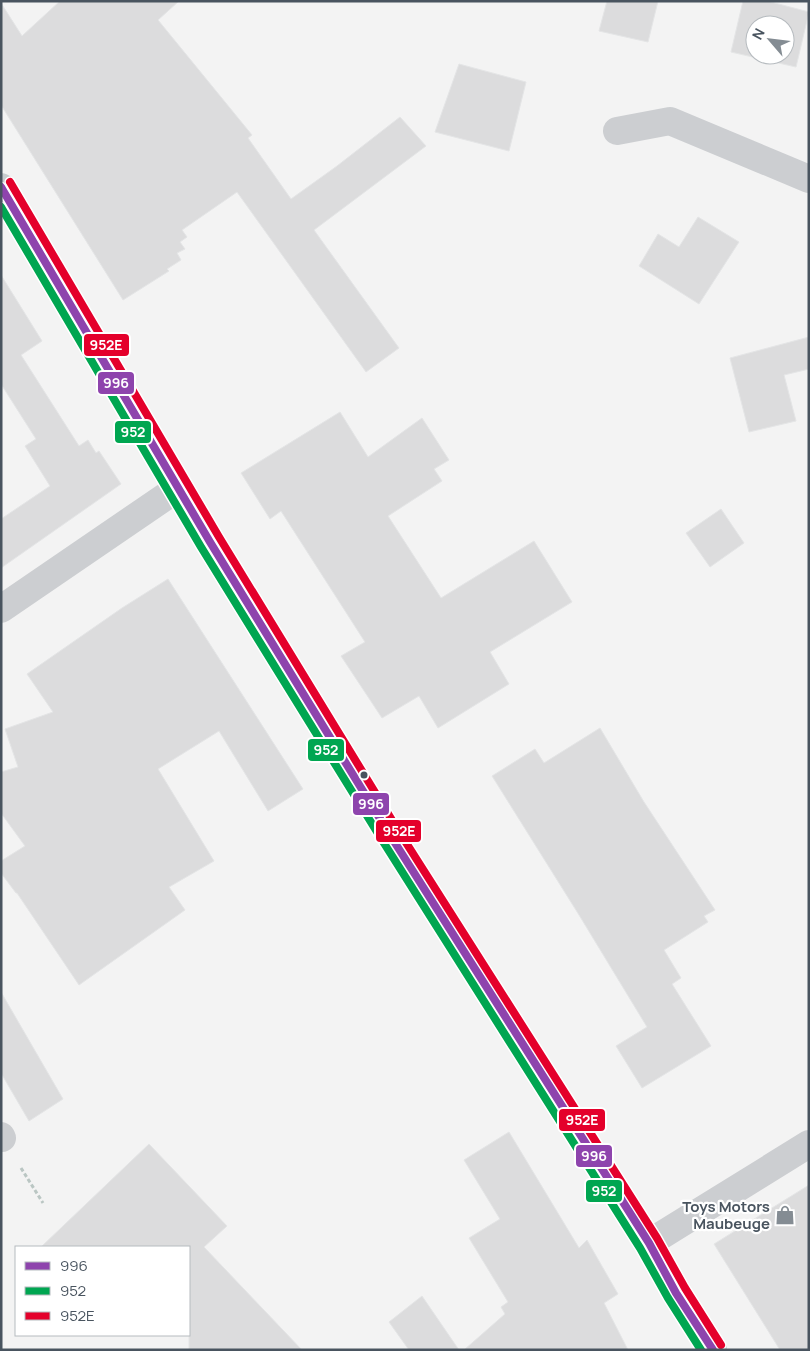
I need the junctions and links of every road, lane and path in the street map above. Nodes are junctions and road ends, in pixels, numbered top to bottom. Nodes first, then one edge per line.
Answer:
1 (617, 131) dead end
2 (809, 179) edge
3 (1, 187) edge
4 (178, 488) junction
5 (1, 609) edge
6 (2, 1137) edge
7 (809, 1144) edge
8 (43, 1203) dead end
9 (649, 1243) junction
10 (713, 1350) edge

1 - 2 street
3 - 4 main road
4 - 5 street
4 - 9 main road
6 - 8 path
7 - 9 street
9 - 10 main road

